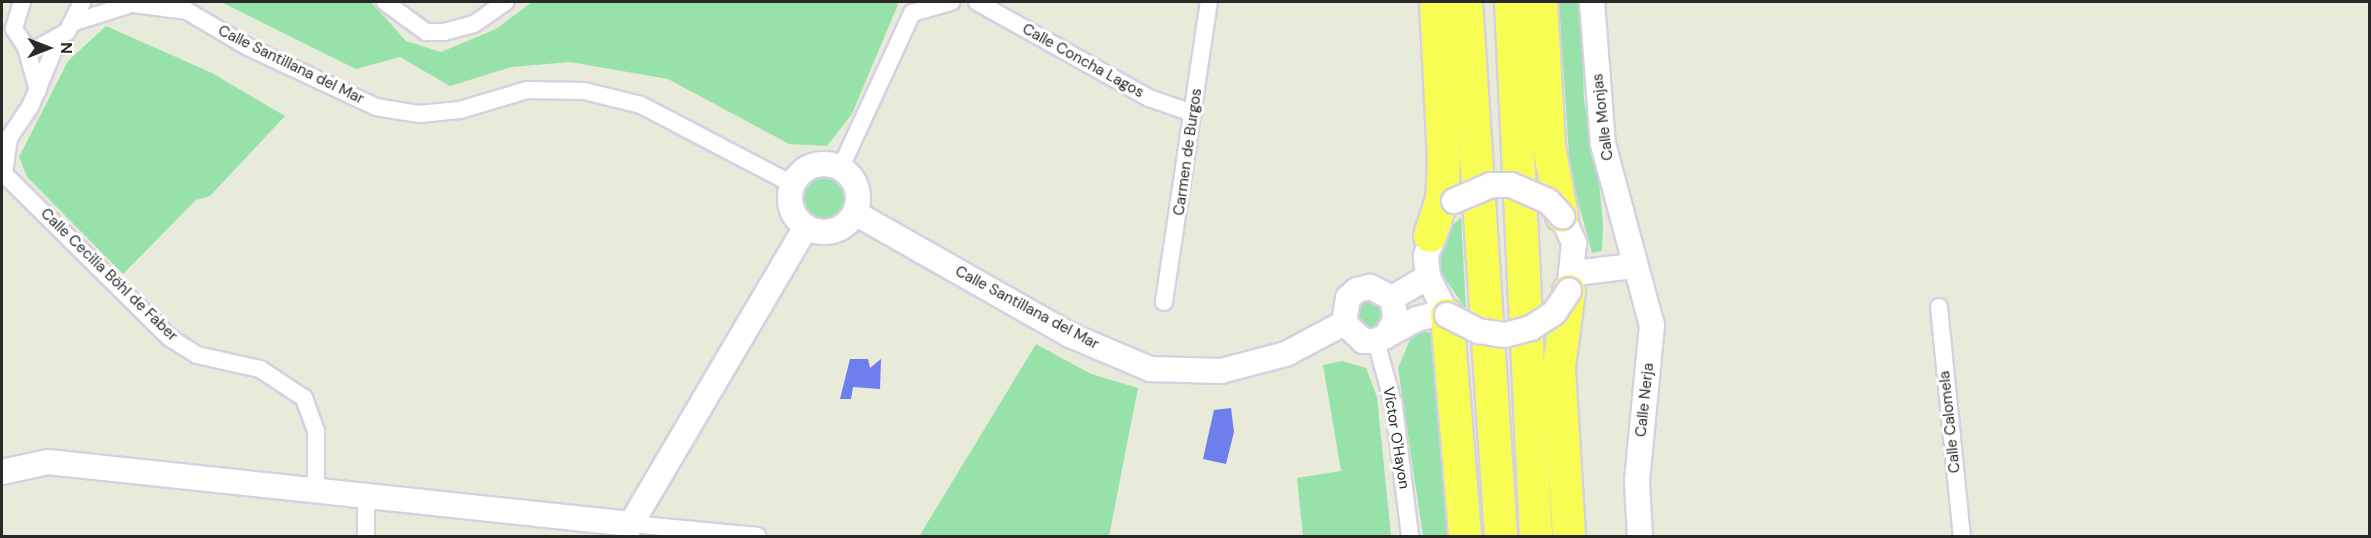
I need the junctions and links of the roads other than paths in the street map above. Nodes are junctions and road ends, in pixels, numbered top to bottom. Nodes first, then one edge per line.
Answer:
1 (22, 2) edge
2 (81, 2) edge
3 (385, 2) edge
4 (506, 2) edge
5 (951, 2) edge
6 (977, 2) edge
7 (1209, 2) edge
8 (1436, 2) edge
9 (1466, 2) edge
10 (1511, 2) edge
11 (1541, 2) edge
12 (1592, 2) edge
13 (123, 3) edge
14 (75, 22) junction
15 (58, 40) junction
16 (26, 47) junction
17 (38, 90) junction
18 (1192, 113) junction
19 (5, 140) edge
20 (841, 167) junction
21 (3, 173) edge
22 (792, 184) junction
23 (855, 213) junction
24 (1562, 216) junction
25 (807, 227) junction
26 (1430, 236) junction
27 (1633, 266) junction
28 (1428, 277) junction
29 (1572, 282) junction
30 (1392, 298) junction
31 (1164, 302) dead end
32 (1939, 307) dead end
33 (1446, 314) junction
34 (1344, 323) junction
35 (1381, 339) junction
36 (2, 472) edge
37 (316, 488) junction
38 (366, 494) junction
39 (631, 530) edge
40 (366, 537) edge
41 (757, 537) edge
42 (1410, 537) edge
43 (1465, 537) edge
44 (1501, 537) edge
45 (1536, 537) edge
46 (1569, 537) edge
47 (1640, 537) edge
48 (1962, 537) edge

1 - 16 street
2 - 14 street
3 - 4 street
5 - 20 street
6 - 18 street, Calle Concha Lagos
7 - 18 street, Carmen de Burgos
8 - 26 highway
9 - 44 highway
10 - 45 highway
11 - 24 highway
12 - 27 street, Calle Monjas
13 - 14 street, Calle Santillana del Mar
13 - 22 street, Calle Santillana del Mar
14 - 15 street
15 - 16 street
15 - 17 street
16 - 17 street
17 - 19 street
18 - 31 street, Carmen de Burgos
19 - 21 street
20 - 22 street
20 - 23 street
21 - 37 street, Calle Cecilia Böhl de Faber
22 - 25 street
23 - 25 street
23 - 34 street, Calle Santillana del Mar
24 - 26 street, bridge
24 - 29 street
25 - 39 street
26 - 28 street
27 - 29 street
27 - 47 street, Calle Nerja
28 - 30 street
28 - 33 street
29 - 33 street, bridge
29 - 46 highway
30 - 34 street
30 - 35 street
32 - 48 street, Calle Calomela
33 - 35 street
33 - 43 highway
34 - 35 street
35 - 42 street, Víctor O'Hayon
36 - 37 street
37 - 38 street
38 - 39 street
38 - 40 street
39 - 41 street

